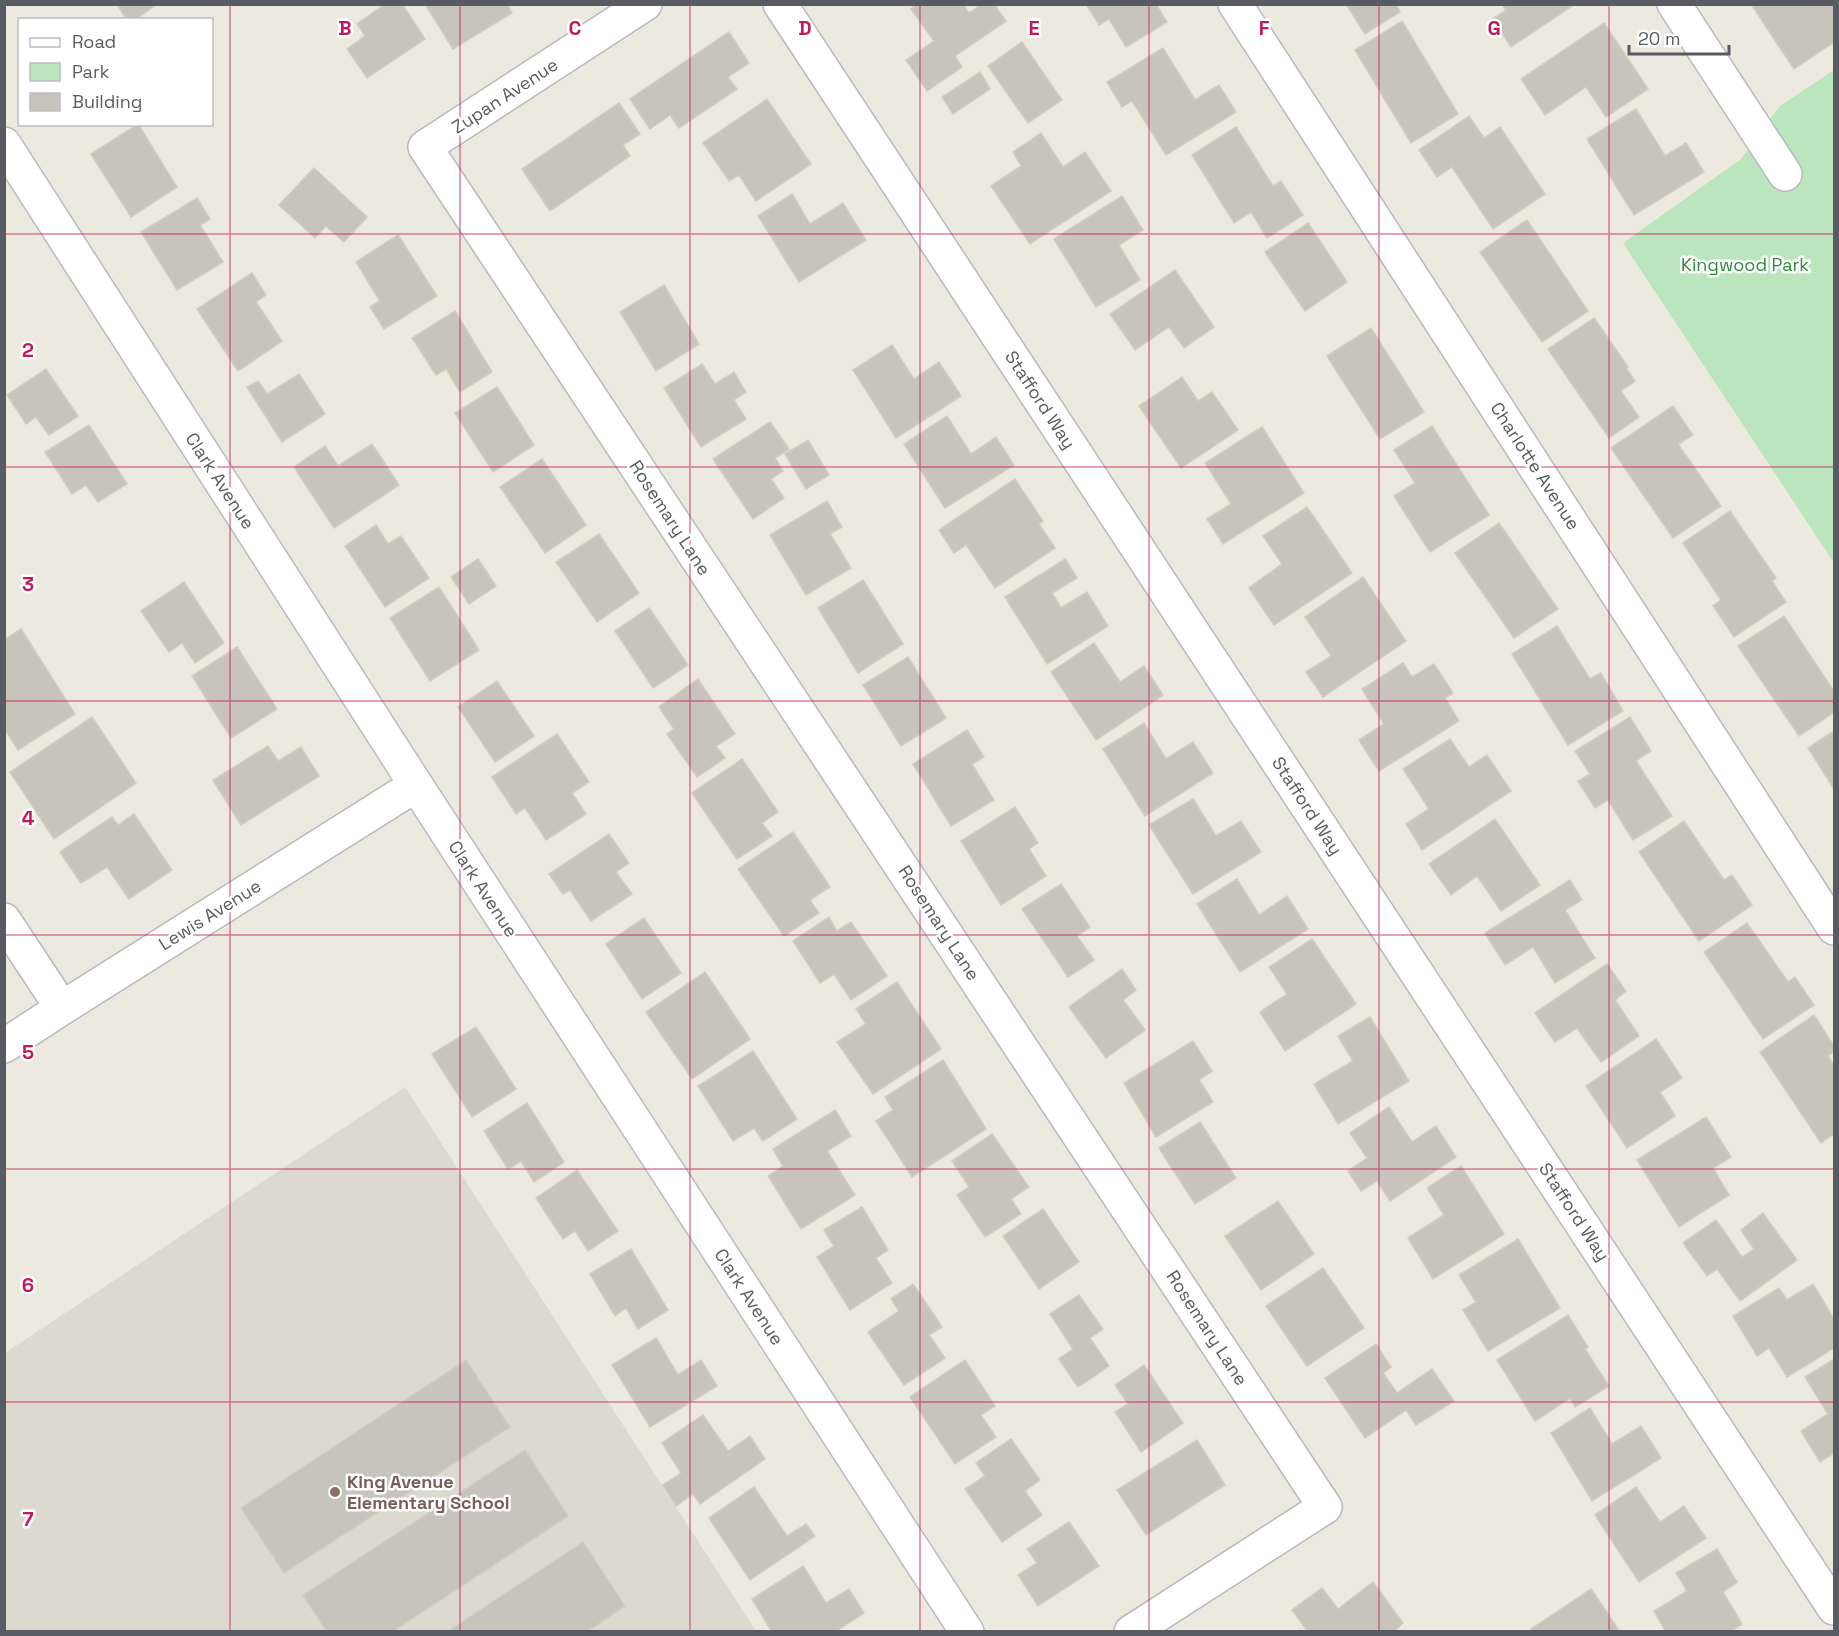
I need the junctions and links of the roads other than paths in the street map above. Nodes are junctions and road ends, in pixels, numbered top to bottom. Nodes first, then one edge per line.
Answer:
1 (645, 4) edge
2 (780, 4) edge
3 (1235, 4) edge
4 (1674, 4) edge
5 (4, 144) edge
6 (425, 147) joint
7 (1785, 174) dead end
8 (416, 785) junction
9 (4, 920) edge
10 (1834, 928) edge
11 (62, 1008) junction
12 (4, 1046) edge
13 (1834, 1608) edge
14 (967, 1632) edge
15 (1131, 1632) edge

1 - 6 street, Zupan Avenue
2 - 13 street, Stafford Way
3 - 10 street, Charlotte Avenue
4 - 7 street
5 - 8 street, Clark Avenue
6 - 15 street, Rosemary Lane
8 - 11 street, Lewis Avenue
8 - 14 street, Clark Avenue
9 - 11 street
11 - 12 street, Lewis Avenue

